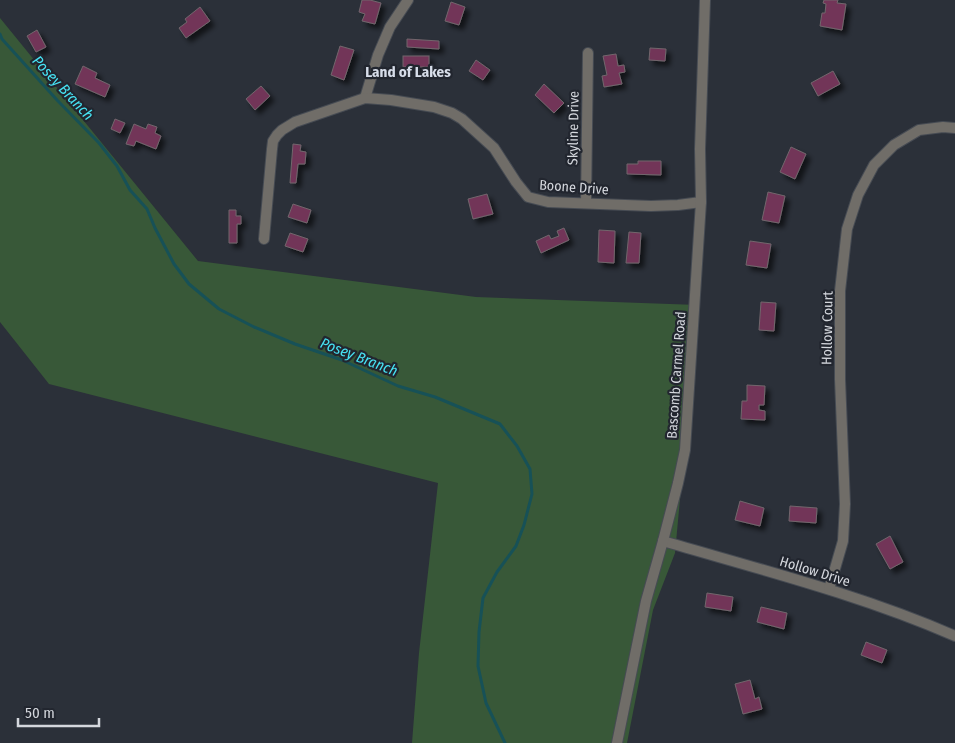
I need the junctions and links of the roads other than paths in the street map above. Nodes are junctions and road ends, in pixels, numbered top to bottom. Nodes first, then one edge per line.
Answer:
1 (408, 0) edge
2 (704, 0) edge
3 (588, 53) dead end
4 (365, 98) junction
5 (955, 128) edge
6 (701, 202) junction
7 (586, 203) junction
8 (264, 239) dead end
9 (663, 542) junction
10 (829, 589) junction
11 (955, 636) edge
12 (617, 743) edge

1 - 4 street
2 - 6 street, Bascomb Carmel Road
3 - 7 street, Skyline Drive
4 - 7 street, Boone Drive
4 - 8 street
5 - 10 street, Hollow Court
6 - 7 street, Boone Drive
6 - 9 street, Bascomb Carmel Road
9 - 10 street, Hollow Drive
9 - 12 street, Bascomb Carmel Road
10 - 11 street, Hollow Drive

